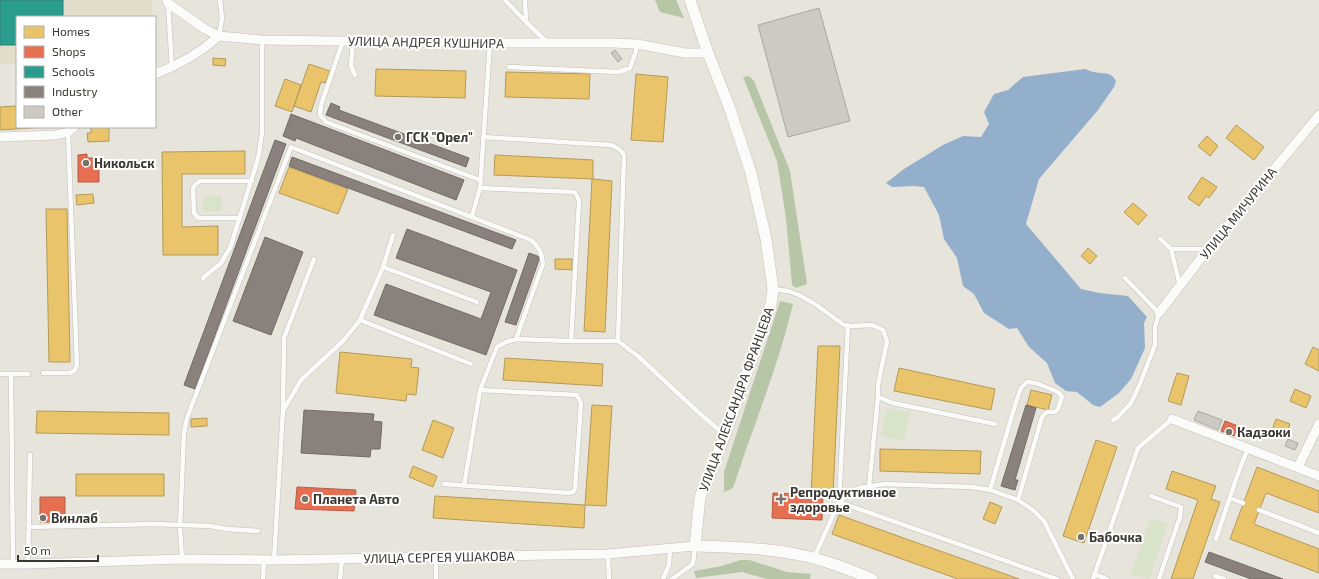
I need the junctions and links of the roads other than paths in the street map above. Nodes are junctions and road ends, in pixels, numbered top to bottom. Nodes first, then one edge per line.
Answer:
1 (220, 0) edge
2 (506, 0) edge
3 (525, 0) edge
4 (690, 0) edge
5 (168, 1) edge
6 (526, 22) junction
7 (219, 36) junction
8 (262, 40) junction
9 (343, 41) junction
10 (353, 41) junction
11 (490, 43) junction
12 (549, 43) junction
13 (637, 44) junction
14 (708, 53) junction
15 (509, 67) dead end
16 (172, 68) junction
17 (156, 74) edge
18 (355, 75) dead end
19 (1319, 115) edge
20 (71, 130) edge
21 (0, 137) edge
22 (483, 137) junction
23 (480, 180) junction
24 (252, 181) junction
25 (480, 188) junction
26 (472, 216) junction
27 (240, 218) junction
28 (393, 235) dead end
29 (1160, 239) dead end
30 (1171, 249) junction
31 (1208, 249) junction
32 (314, 259) dead end
33 (383, 267) junction
34 (203, 278) dead end
35 (1125, 278) dead end
36 (1180, 286) junction
37 (773, 288) junction
38 (477, 302) dead end
39 (1159, 313) junction
40 (360, 320) junction
41 (848, 325) junction
42 (516, 339) junction
43 (572, 341) junction
44 (618, 341) junction
45 (471, 364) dead end
46 (43, 373) dead end
47 (0, 374) edge
48 (11, 374) junction
49 (28, 374) dead end
50 (480, 390) junction
51 (878, 397) junction
52 (283, 410) junction
53 (1172, 419) joint
54 (1113, 420) dead end
55 (995, 424) dead end
56 (1319, 424) edge
57 (725, 435) junction
58 (1248, 448) junction
59 (30, 455) dead end
60 (1298, 467) junction
61 (1319, 476) edge
62 (444, 484) dead end
63 (464, 486) junction
64 (869, 486) junction
65 (990, 490) junction
66 (1151, 496) dead end
67 (1230, 498) junction
68 (1018, 500) junction
69 (839, 502) junction
70 (1243, 503) dead end
71 (1259, 510) dead end
72 (180, 526) junction
73 (29, 527) junction
74 (258, 531) dead end
75 (1319, 533) edge
76 (1216, 539) dead end
77 (695, 546) junction
78 (670, 549) junction
79 (608, 554) junction
80 (436, 557) junction
81 (814, 558) junction
82 (342, 559) junction
83 (182, 560) junction
84 (264, 560) junction
85 (274, 560) junction
86 (0, 564) edge
87 (28, 564) junction
88 (13, 565) junction
89 (1215, 576) dead end
90 (1094, 577) edge
91 (263, 579) edge
92 (340, 579) edge
93 (436, 579) edge
94 (609, 579) edge
95 (663, 579) edge
96 (672, 579) edge
97 (872, 579) edge
98 (1057, 579) edge
99 (1073, 579) edge
100 (1107, 579) edge
101 (1159, 579) edge
102 (1224, 579) edge

1 - 7 lane
2 - 6 lane
3 - 6 lane
4 - 14 street, УЛИЦА АЛЕКСАНДРА ФРАНЦЕВА
5 - 7 street
5 - 16 lane
6 - 12 lane
7 - 8 street, УЛИЦА АНДРЕЯ КУШНИРА
7 - 16 street
8 - 9 street, УЛИЦА АНДРЕЯ КУШНИРА
8 - 24 lane
9 - 10 street, УЛИЦА АНДРЕЯ КУШНИРА
9 - 23 lane
10 - 11 street, УЛИЦА АНДРЕЯ КУШНИРА
10 - 18 lane
11 - 12 street, УЛИЦА АНДРЕЯ КУШНИРА
11 - 22 lane
12 - 13 street, УЛИЦА АНДРЕЯ КУШНИРА
13 - 14 street, УЛИЦА АНДРЕЯ КУШНИРА
13 - 15 lane
14 - 37 street, УЛИЦА АЛЕКСАНДРА ФРАНЦЕВА
16 - 17 street
19 - 31 street, УЛИЦА МИЧУРИНА
20 - 21 street
20 - 46 lane
22 - 23 lane
22 - 44 lane
23 - 25 lane
24 - 27 lane
24 - 27 lane
25 - 26 lane
25 - 43 lane
26 - 42 lane
26 - 72 lane
27 - 34 lane
28 - 33 lane
29 - 30 lane
30 - 31 lane
30 - 36 lane
31 - 36 street, УЛИЦА МИЧУРИНА
32 - 52 lane
33 - 38 lane
33 - 40 lane
35 - 39 lane
36 - 39 street, УЛИЦА МИЧУРИНА
37 - 41 lane
37 - 57 street, УЛИЦА АЛЕКСАНДРА ФРАНЦЕВА
39 - 54 lane
40 - 45 lane
40 - 52 lane
41 - 51 lane
41 - 69 lane
42 - 43 lane
42 - 50 lane
43 - 44 lane
44 - 57 lane
47 - 48 lane
48 - 49 lane
48 - 88 lane
50 - 63 lane
50 - 63 lane
51 - 55 lane
51 - 64 lane
52 - 85 lane
53 - 58 street
53 - 90 lane
56 - 60 street
57 - 77 street, УЛИЦА АЛЕКСАНДРА ФРАНЦЕВА
58 - 60 street
58 - 67 lane
59 - 73 lane
60 - 61 street
62 - 63 lane
64 - 65 lane
64 - 69 lane
65 - 68 lane
65 - 68 lane
66 - 101 lane
67 - 70 lane
67 - 76 lane
68 - 99 lane
69 - 81 lane
69 - 98 lane
71 - 75 lane
72 - 73 lane
72 - 74 lane
72 - 83 lane
73 - 87 lane
77 - 78 street, УЛИЦА СЕРГЕЯ УШАКОВА
77 - 81 street, УЛИЦА СЕРГЕЯ УШАКОВА
77 - 96 lane
78 - 79 street, УЛИЦА СЕРГЕЯ УШАКОВА
78 - 95 lane
79 - 80 street, УЛИЦА СЕРГЕЯ УШАКОВА
79 - 94 lane
80 - 82 street, УЛИЦА СЕРГЕЯ УШАКОВА
80 - 93 lane
81 - 97 street, УЛИЦА СЕРГЕЯ УШАКОВА
82 - 85 street, УЛИЦА СЕРГЕЯ УШАКОВА
82 - 92 lane
83 - 84 street, УЛИЦА СЕРГЕЯ УШАКОВА
83 - 87 street, УЛИЦА СЕРГЕЯ УШАКОВА
84 - 85 street, УЛИЦА СЕРГЕЯ УШАКОВА
84 - 91 lane
86 - 88 street, УЛИЦА СЕРГЕЯ УШАКОВА
87 - 88 street, УЛИЦА СЕРГЕЯ УШАКОВА
89 - 102 lane
90 - 100 lane

